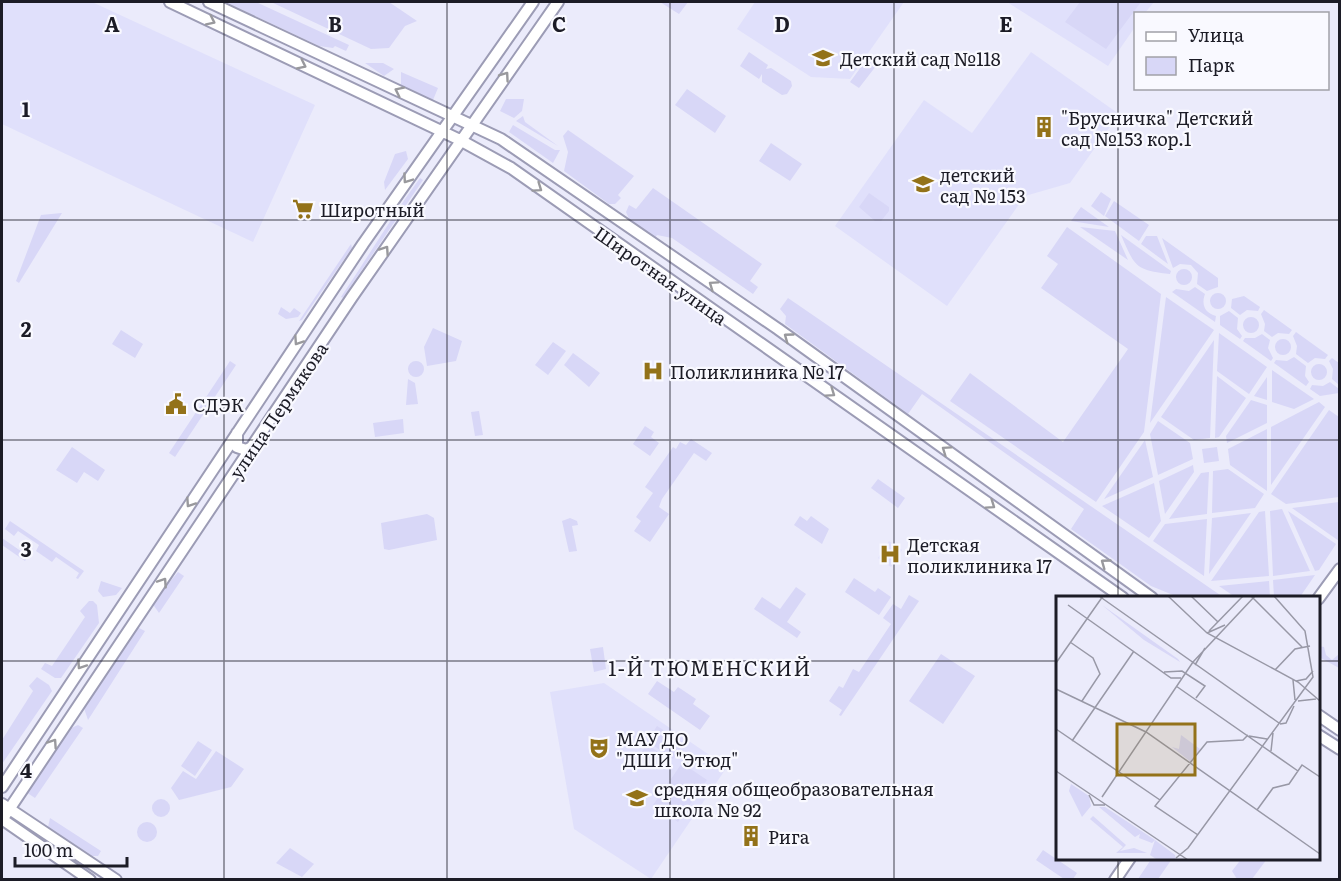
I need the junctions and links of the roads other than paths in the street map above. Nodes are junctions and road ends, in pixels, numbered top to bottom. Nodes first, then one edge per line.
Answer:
1 (170, 2) edge
2 (209, 2) edge
3 (533, 2) edge
4 (558, 2) edge
5 (452, 116) junction
6 (472, 124) junction
7 (441, 131) junction
8 (460, 140) junction
9 (237, 433) junction
10 (254, 446) junction
11 (222, 454) junction
12 (241, 466) junction
13 (1340, 569) edge
14 (1122, 596) edge
15 (1151, 596) edge
16 (1320, 596) edge
17 (1320, 716) edge
18 (1340, 730) edge
19 (1320, 736) edge
20 (1340, 749) edge
21 (2, 787) edge
22 (5, 807) edge
23 (2, 819) edge
24 (1129, 860) edge
25 (90, 879) edge
26 (116, 879) edge
27 (1115, 879) edge

1 -> 7 main road, Широтная улица
5 -> 2 main road, Широтная улица
3 - 5 main road, улица Пермякова
6 -> 4 main road, улица Пермякова
5 - 6 main road, Широтная улица
5 - 7 main road, улица Пермякова
6 - 8 main road, улица Пермякова
15 -> 6 main road, Широтная улица
7 - 8 main road, Широтная улица
7 -> 9 main road, улица Пермякова
10 -> 8 main road, улица Пермякова
8 -> 14 main road, Широтная улица
9 - 10 main road
9 - 11 main road, улица Пермякова
10 - 12 main road, улица Пермякова
11 - 12 main road
11 -> 21 main road, улица Пермякова
22 -> 12 main road, улица Пермякова
13 - 16 main road
17 - 18 main road
19 - 20 main road
22 - 23 main road, улица Пермякова
22 - 26 main road
23 - 25 main road
24 - 27 main road

